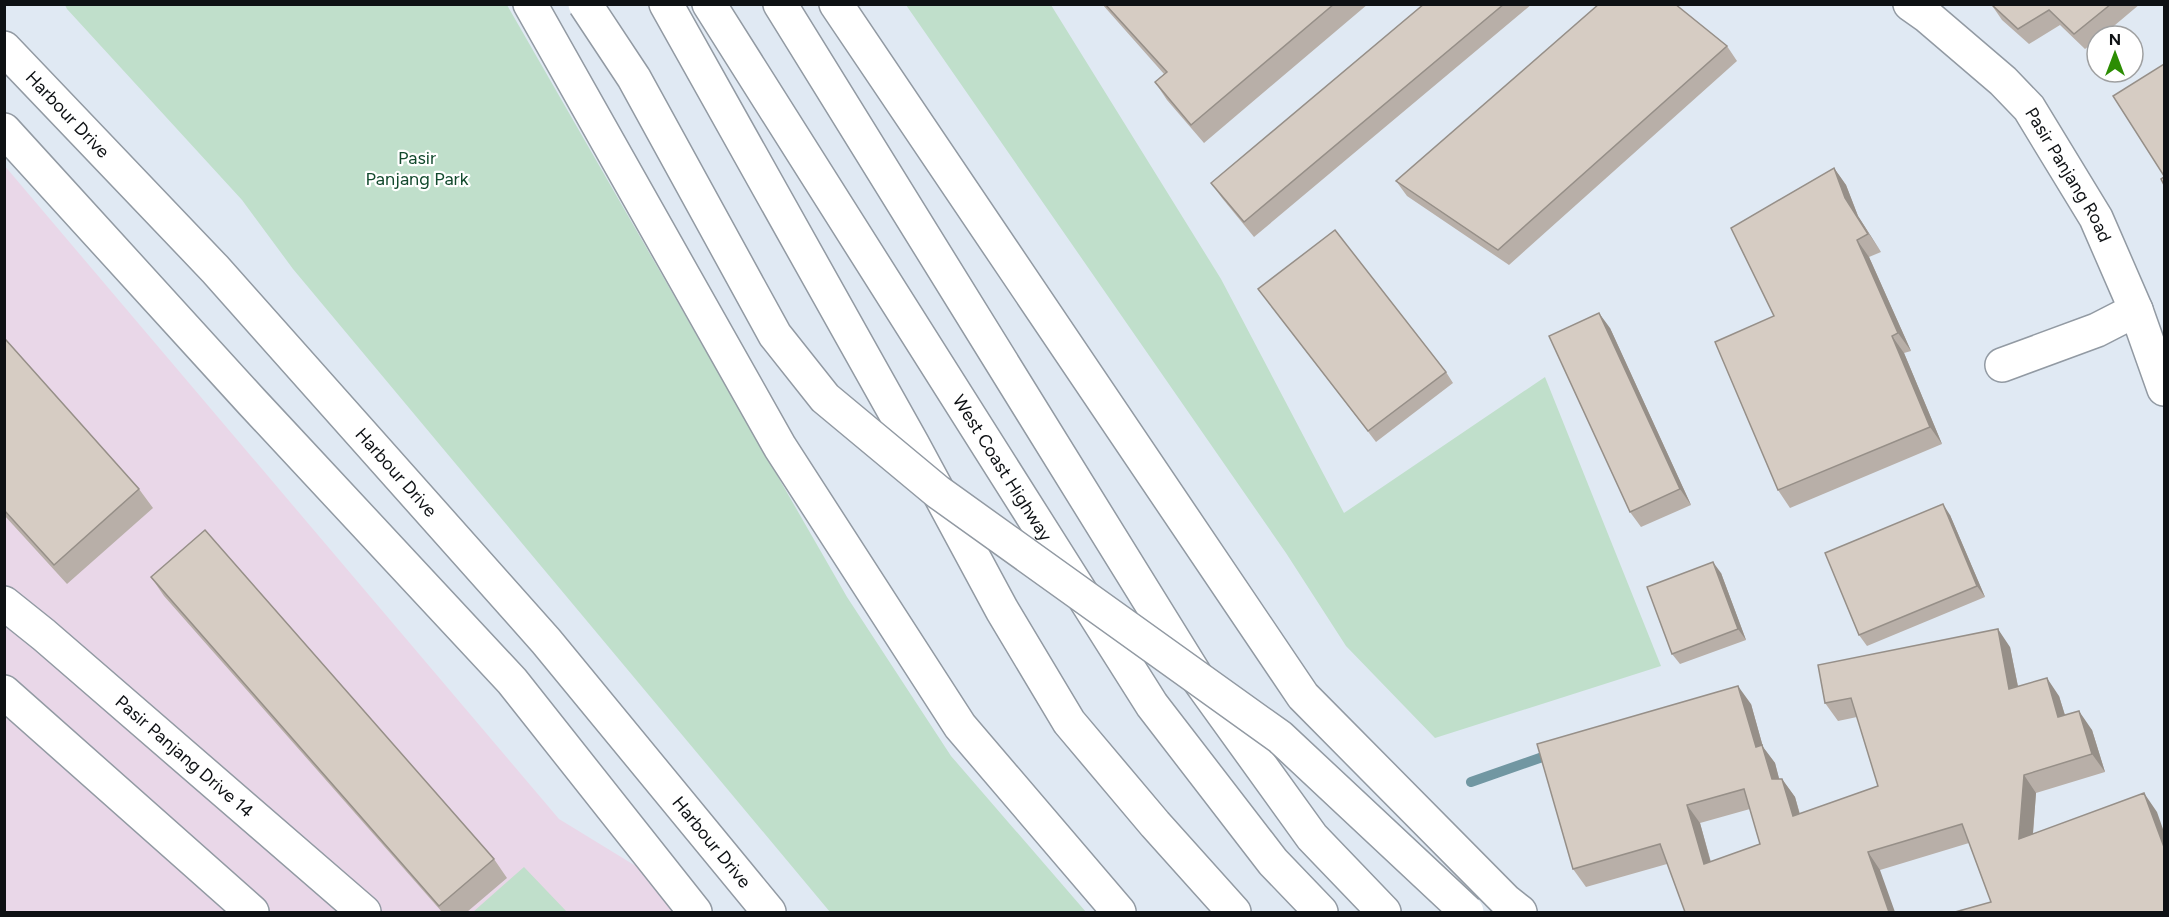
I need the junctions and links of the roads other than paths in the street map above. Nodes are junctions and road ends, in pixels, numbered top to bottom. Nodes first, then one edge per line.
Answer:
1 (585, 4) edge
2 (666, 4) edge
3 (709, 4) edge
4 (780, 4) edge
5 (836, 4) edge
6 (1910, 4) edge
7 (530, 6) edge
8 (4, 48) edge
9 (4, 130) edge
10 (2136, 310) junction
11 (2002, 365) dead end
12 (2164, 389) edge
13 (4, 603) edge
14 (4, 692) edge
15 (252, 912) edge
16 (364, 912) edge
17 (696, 912) edge
18 (769, 912) edge
19 (1119, 912) edge
20 (1234, 912) edge
21 (1321, 912) edge
22 (1384, 912) edge
23 (1467, 912) edge
24 (1520, 912) edge

1 - 23 main road, bridge
2 - 20 main road
3 - 21 main road, West Coast Highway, bridge
4 - 22 main road, bridge
5 - 24 main road
6 - 10 main road, Pasir Panjang Road
7 - 19 main road
8 - 18 main road, Harbour Drive
9 - 17 main road
10 - 11 main road
10 - 12 main road, Pasir Panjang Road
13 - 16 main road, Pasir Panjang Drive 14
14 - 15 main road

